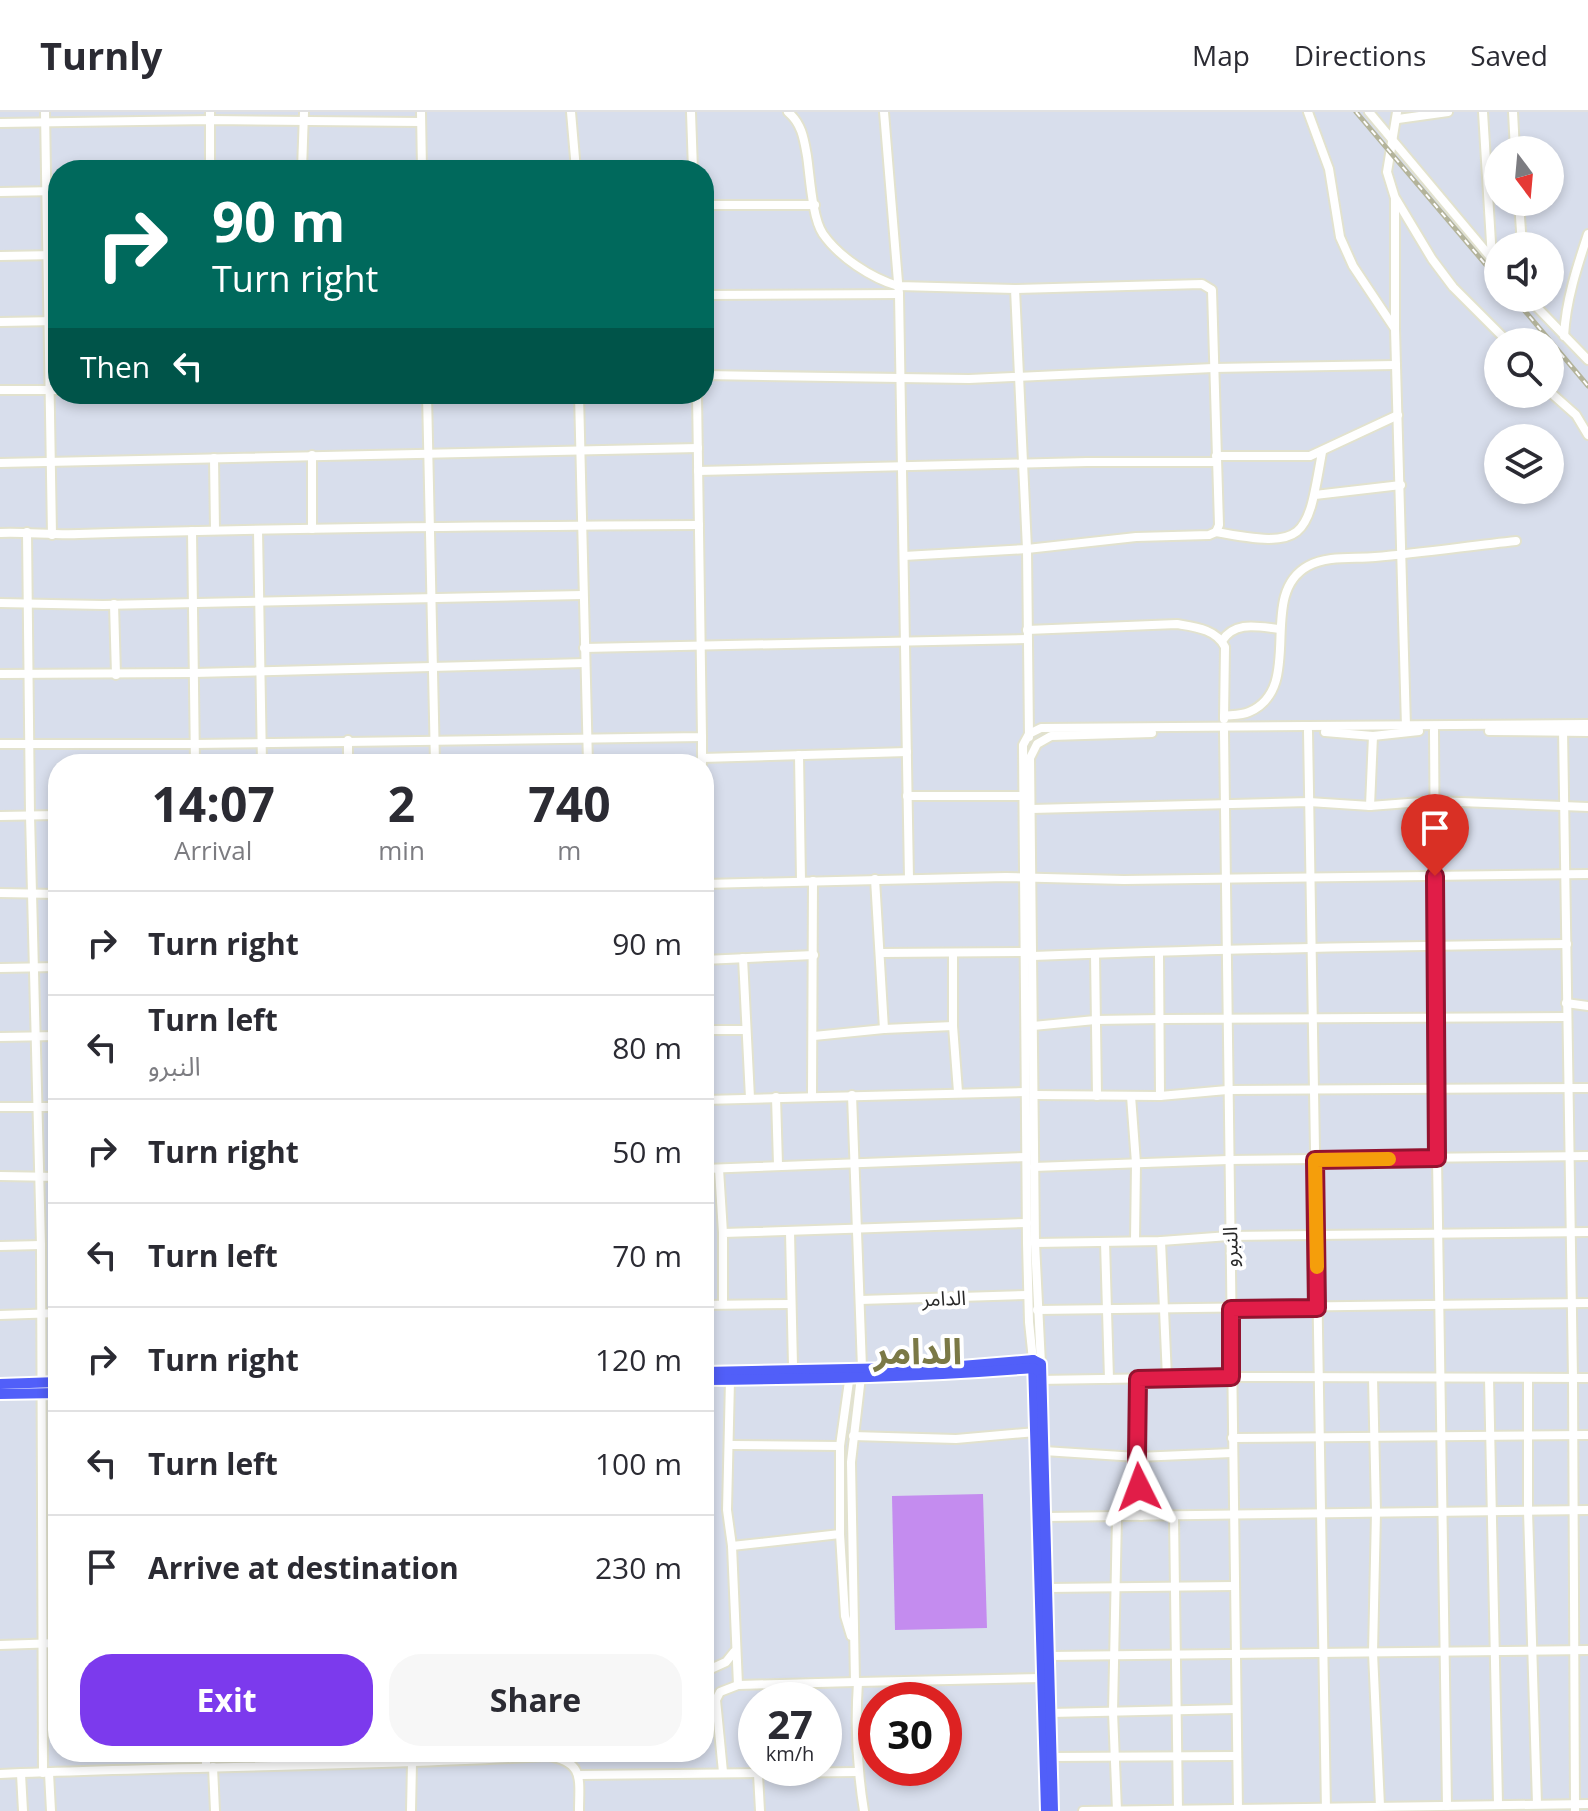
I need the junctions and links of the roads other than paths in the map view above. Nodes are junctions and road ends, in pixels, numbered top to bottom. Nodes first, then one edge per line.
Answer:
1 (45, 112) edge
2 (571, 112) edge
3 (691, 112) edge
4 (788, 112) edge
5 (884, 112) edge
6 (1308, 112) edge
7 (1369, 112) edge
8 (1448, 112) edge
9 (1483, 112) edge
10 (1513, 112) edge
11 (210, 116) edge
12 (304, 116) edge
13 (1398, 116) edge
14 (421, 117) edge
15 (0, 123) edge
16 (45, 123) junction
17 (1514, 136) edge
18 (1484, 138) edge
19 (1393, 140) junction
20 (210, 160) edge
21 (302, 160) edge
22 (422, 160) edge
23 (575, 160) edge
24 (693, 160) edge
25 (46, 191) junction
26 (0, 192) edge
27 (1395, 198) junction
28 (714, 205) edge
29 (815, 205) junction
30 (1588, 234) edge
31 (1484, 250) edge
32 (0, 256) edge
33 (47, 256) junction
34 (48, 267) edge
35 (1015, 289) junction
36 (898, 290) junction
37 (714, 295) edge
38 (1541, 312) edge
39 (48, 321) edge
40 (0, 322) edge
41 (1494, 328) edge
42 (1556, 328) edge
43 (1395, 329) junction
44 (1564, 336) joint
45 (1588, 360) edge
46 (1396, 365) junction
47 (1213, 368) junction
48 (714, 375) edge
49 (1019, 376) junction
50 (901, 377) junction
51 (0, 390) edge
52 (48, 390) edge
53 (53, 404) edge
54 (427, 404) edge
55 (579, 404) edge
56 (697, 404) edge
57 (1564, 404) edge
58 (1398, 415) junction
59 (1588, 435) edge
60 (698, 448) junction
61 (580, 450) junction
62 (428, 452) junction
63 (1322, 452) junction
64 (312, 455) junction
65 (214, 458) junction
66 (1216, 459) junction
67 (51, 462) junction
68 (0, 463) edge
69 (1023, 464) junction
70 (902, 467) junction
71 (698, 471) junction
72 (1401, 485) junction
73 (1315, 495) junction
74 (699, 525) junction
75 (582, 526) junction
76 (430, 527) junction
77 (312, 529) junction
78 (215, 530) junction
79 (258, 530) junction
80 (192, 531) junction
81 (27, 532) junction
82 (1216, 532) junction
83 (0, 533) edge
84 (52, 535) junction
85 (1516, 541) dead end
86 (1027, 549) junction
87 (1402, 553) junction
88 (904, 556) junction
89 (583, 595) junction
90 (432, 598) junction
91 (261, 602) junction
92 (0, 603) edge
93 (29, 603) junction
94 (192, 603) junction
95 (114, 604) junction
96 (1280, 629) junction
97 (1027, 634) junction
98 (905, 640) junction
99 (1222, 641) junction
100 (701, 645) junction
101 (584, 648) junction
102 (585, 663) junction
103 (432, 667) junction
104 (262, 670) junction
105 (31, 672) junction
106 (194, 673) junction
107 (0, 674) edge
108 (116, 675) junction
109 (1224, 716) junction
110 (1588, 724) edge
111 (1406, 727) junction
112 (1563, 728) junction
113 (1224, 730) junction
114 (1434, 730) junction
115 (1308, 731) junction
116 (1588, 732) edge
117 (1029, 734) junction
118 (1373, 736) junction
119 (702, 737) junction
120 (588, 738) junction
121 (434, 739) junction
122 (348, 740) junction
123 (262, 742) junction
124 (31, 743) junction
125 (0, 744) edge
126 (195, 744) junction
127 (907, 752) junction
128 (195, 754) edge
129 (262, 754) edge
130 (348, 754) edge
131 (435, 754) edge
132 (588, 754) edge
133 (702, 754) edge
134 (799, 755) junction
135 (1030, 758) junction
136 (714, 760) edge
137 (907, 796) junction
138 (1023, 796) junction
139 (1434, 801) junction
140 (1309, 802) junction
141 (1223, 806) junction
142 (1370, 806) junction
143 (1565, 806) junction
144 (1588, 807) edge
145 (1031, 809) junction
146 (30, 815) junction
147 (48, 815) edge
148 (0, 816) edge
149 (1566, 873) junction
150 (1588, 874) edge
151 (1310, 876) junction
152 (1435, 876) junction
153 (1028, 877) junction
154 (1225, 877) junction
155 (875, 879) junction
156 (909, 879) junction
157 (801, 881) junction
158 (813, 881) junction
159 (714, 884) edge
160 (32, 892) junction
161 (0, 893) edge
162 (48, 893) edge
163 (1567, 944) junction
164 (1435, 946) junction
165 (1312, 947) junction
166 (1226, 948) junction
167 (880, 953) junction
168 (953, 953) junction
169 (1029, 954) junction
170 (1095, 954) junction
171 (1159, 954) junction
172 (814, 955) junction
173 (743, 958) junction
174 (714, 959) edge
175 (34, 966) junction
176 (48, 967) edge
177 (0, 968) edge
178 (1566, 1003) junction
179 (1588, 1006) edge
180 (1567, 1017) junction
181 (1161, 1019) junction
182 (1436, 1019) junction
183 (1095, 1020) junction
184 (1227, 1020) junction
185 (1313, 1020) junction
186 (953, 1026) junction
187 (1033, 1026) junction
188 (884, 1029) junction
189 (714, 1030) edge
190 (746, 1030) junction
191 (36, 1036) junction
192 (48, 1036) edge
193 (814, 1036) junction
194 (0, 1037) edge
195 (1567, 1087) junction
196 (1438, 1088) junction
197 (1588, 1088) edge
198 (1314, 1089) junction
199 (1227, 1090) junction
200 (958, 1092) junction
201 (1030, 1094) junction
202 (812, 1095) junction
203 (852, 1095) junction
204 (1097, 1096) junction
205 (1131, 1096) junction
206 (1160, 1096) junction
207 (776, 1097) junction
208 (750, 1098) junction
209 (714, 1100) edge
210 (38, 1106) junction
211 (48, 1106) edge
212 (0, 1107) edge
213 (1569, 1156) junction
214 (1588, 1156) edge
215 (1026, 1157) junction
216 (1437, 1158) junction
217 (1228, 1160) junction
218 (1315, 1160) junction
219 (855, 1162) junction
220 (1136, 1163) junction
221 (778, 1165) junction
222 (1034, 1167) junction
223 (714, 1169) edge
224 (719, 1169) junction
225 (0, 1176) edge
226 (39, 1176) junction
227 (48, 1176) edge
228 (1027, 1223) junction
229 (859, 1231) junction
230 (790, 1232) junction
231 (1571, 1232) junction
232 (1588, 1232) edge
233 (723, 1233) junction
234 (1440, 1234) junction
235 (1316, 1235) junction
236 (1229, 1236) junction
237 (1135, 1241) junction
238 (1161, 1241) junction
239 (1105, 1242) junction
240 (1035, 1243) junction
241 (41, 1245) junction
242 (0, 1246) edge
243 (1028, 1295) junction
244 (860, 1300) junction
245 (1572, 1303) junction
246 (1588, 1303) edge
247 (714, 1304) edge
248 (723, 1304) junction
249 (791, 1304) junction
250 (1440, 1307) junction
251 (1317, 1308) junction
252 (1231, 1309) junction
253 (1037, 1310) junction
254 (1107, 1310) junction
255 (1166, 1310) junction
256 (41, 1313) junction
257 (48, 1313) edge
258 (0, 1315) edge
259 (796, 1370) junction
260 (1037, 1370) junction
261 (714, 1372) edge
262 (850, 1373) junction
263 (862, 1373) junction
264 (1231, 1377) junction
265 (1167, 1378) junction
266 (1318, 1378) junction
267 (1373, 1378) junction
268 (1441, 1378) junction
269 (1489, 1378) junction
270 (1528, 1378) junction
271 (1573, 1378) junction
272 (1588, 1378) edge
273 (1109, 1379) junction
274 (1138, 1379) junction
275 (714, 1380) edge
276 (730, 1380) junction
277 (0, 1384) edge
278 (48, 1386) edge
279 (42, 1388) junction
280 (48, 1390) edge
281 (0, 1394) edge
282 (1036, 1432) junction
283 (1528, 1434) junction
284 (1489, 1435) junction
285 (1573, 1435) junction
286 (1588, 1435) edge
287 (853, 1436) junction
288 (1374, 1436) junction
289 (1441, 1436) junction
290 (1319, 1437) junction
291 (1232, 1438) junction
292 (730, 1445) junction
293 (840, 1446) junction
294 (1044, 1451) junction
295 (1232, 1453) junction
296 (1137, 1457) junction
297 (1573, 1509) junction
298 (1588, 1510) edge
299 (1442, 1511) junction
300 (1493, 1511) junction
301 (1528, 1511) junction
302 (1376, 1512) junction
303 (1321, 1513) junction
304 (1234, 1515) junction
305 (1117, 1516) junction
306 (1141, 1516) junction
307 (1174, 1516) junction
308 (1046, 1517) junction
309 (840, 1534) junction
310 (732, 1546) junction
311 (1234, 1586) junction
312 (1174, 1587) junction
313 (1047, 1588) junction
314 (1116, 1588) junction
315 (42, 1643) junction
316 (48, 1643) edge
317 (0, 1645) edge
318 (854, 1649) junction
319 (1588, 1650) edge
320 (1443, 1651) junction
321 (1496, 1651) junction
322 (1533, 1651) junction
323 (1576, 1651) junction
324 (734, 1652) junction
325 (1373, 1653) junction
326 (1323, 1654) junction
327 (1176, 1655) junction
328 (1235, 1655) junction
329 (1049, 1656) junction
330 (1116, 1656) junction
331 (714, 1667) edge
332 (1042, 1678) junction
333 (842, 1682) edge
334 (856, 1682) junction
335 (738, 1685) joint
336 (1236, 1709) junction
337 (1177, 1710) junction
338 (1113, 1712) junction
339 (1050, 1713) junction
340 (1115, 1756) junction
341 (1177, 1756) junction
342 (1236, 1756) junction
343 (1052, 1757) junction
344 (209, 1762) edge
345 (431, 1762) edge
346 (568, 1762) edge
347 (412, 1763) junction
348 (210, 1767) junction
349 (723, 1772) junction
350 (842, 1772) edge
351 (858, 1772) joint
352 (46, 1773) junction
353 (738, 1773) edge
354 (0, 1774) edge
355 (21, 1774) junction
356 (579, 1775) junction
357 (759, 1786) edge
358 (860, 1786) edge
359 (1498, 1804) junction
360 (1537, 1804) junction
361 (1588, 1804) edge
362 (1380, 1806) junction
363 (1447, 1806) junction
364 (1575, 1807) edge
365 (1462, 1808) edge
366 (1326, 1809) edge
367 (1117, 1810) edge
368 (1178, 1810) edge
369 (1238, 1810) edge
370 (23, 1811) edge
371 (51, 1811) edge
372 (215, 1811) edge
373 (411, 1811) edge
374 (579, 1811) edge
375 (760, 1811) edge
376 (864, 1811) edge
377 (1046, 1811) edge
378 (1053, 1811) edge
379 (1083, 1811) edge

1 - 16 street
2 - 23 street
3 - 24 street
4 - 29 street
5 - 36 street
6 - 43 street
7 - 19 street
8 - 13 street
9 - 18 street
10 - 17 street
11 - 12 street
11 - 16 street
11 - 20 street
12 - 14 street
12 - 21 street
13 - 19 street
14 - 22 street
15 - 16 street
16 - 25 street
19 - 27 street
19 - 31 street
25 - 26 street
25 - 33 street
27 - 41 street
27 - 43 street
28 - 29 street
29 - 36 street
30 - 44 street
32 - 33 street
33 - 34 street
35 - 36 street
35 - 47 street
35 - 49 street
36 - 37 street
36 - 50 street
38 - 42 street
39 - 40 street
43 - 46 street
44 - 45 street
46 - 47 street
46 - 58 street
47 - 49 street
47 - 66 street
48 - 50 street
49 - 50 street
49 - 69 street
50 - 70 street
51 - 52 street
53 - 67 street
54 - 62 street
55 - 61 street
56 - 60 street
57 - 59 street
58 - 63 street
58 - 72 street
60 - 61 street
60 - 71 street
61 - 62 street
61 - 75 street
62 - 64 street
62 - 76 street
63 - 66 street
63 - 73 street
64 - 65 street
64 - 77 street
65 - 67 street
65 - 78 street
66 - 69 street
66 - 82 street
67 - 68 street
67 - 84 street
69 - 70 street
69 - 86 street
70 - 71 street
70 - 88 street
71 - 74 street
72 - 73 street
72 - 87 street
73 - 82 street
74 - 75 street
74 - 100 street
75 - 76 street
75 - 89 street
76 - 77 street
76 - 90 street
77 - 79 street
78 - 79 street
78 - 80 street
79 - 91 street
80 - 84 street
80 - 94 street
81 - 83 street
81 - 84 street
81 - 93 street
82 - 86 street
85 - 87 street
86 - 88 street
86 - 97 street
87 - 96 street
87 - 111 street
88 - 98 street
89 - 90 street
89 - 101 street
90 - 91 street
90 - 103 street
91 - 94 street
91 - 104 street
92 - 93 street
93 - 95 street
93 - 105 street
94 - 95 street
94 - 106 street
95 - 108 street
96 - 99 street
96 - 109 street
97 - 98 street
97 - 99 street
97 - 117 street
98 - 100 street
98 - 127 street
99 - 109 street, النبرو
100 - 101 street
100 - 119 street
101 - 102 street
102 - 103 street
102 - 120 street
103 - 104 street
103 - 121 street
104 - 106 street
104 - 123 street
105 - 107 street
105 - 108 street
105 - 124 street
106 - 108 street
106 - 126 street
109 - 113 street, النبرو
110 - 112 street
111 - 112 street
111 - 113 street
112 - 114 street
112 - 116 street
112 - 143 street
113 - 115 street
113 - 117 street
113 - 135 street
113 - 141 street, النبرو
114 - 118 street
114 - 139 street
115 - 118 street
115 - 140 street
117 - 135 street
117 - 138 street
118 - 142 street
119 - 120 street
119 - 133 street
120 - 121 street
120 - 132 street
121 - 122 street
121 - 131 street
122 - 123 street
122 - 130 street
123 - 126 street
123 - 129 street
124 - 125 street
124 - 126 street
124 - 146 street
126 - 128 street
127 - 134 street
127 - 137 street
134 - 136 street
134 - 157 street
135 - 145 street
137 - 138 street
137 - 156 street
138 - 153 street
139 - 142 street
139 - 143 street
139 - 152 street
140 - 141 street
140 - 142 street
140 - 151 street
141 - 145 street
141 - 154 street, النبرو
143 - 144 street
143 - 149 street
145 - 153 street
146 - 147 street
146 - 148 street
146 - 160 street
149 - 150 street
149 - 152 street
149 - 163 street
151 - 152 street
151 - 154 street
151 - 165 street
152 - 164 street
153 - 154 street
153 - 156 street
153 - 169 street
154 - 166 street, النبرو
155 - 156 street
155 - 158 street
155 - 167 street
157 - 158 street
157 - 159 street
158 - 172 street
160 - 161 street
160 - 162 street
160 - 175 street
163 - 164 street
163 - 178 street
164 - 165 street
164 - 182 street
165 - 166 street
165 - 185 street
166 - 171 street
166 - 184 street, النبرو
167 - 168 street
167 - 188 street
168 - 169 street
168 - 186 street
169 - 170 street
169 - 187 street
169 - 201 street
170 - 171 street
170 - 183 street
171 - 181 street
172 - 173 street
172 - 193 street
173 - 174 street
173 - 190 street
175 - 176 street
175 - 177 street
175 - 191 street
178 - 179 street
178 - 180 street
180 - 182 street
180 - 195 street
181 - 183 street
181 - 184 street
181 - 206 street
182 - 185 street
182 - 196 street
183 - 187 street
183 - 204 street
184 - 185 street
184 - 199 street, النبرو
185 - 198 street
186 - 188 street
186 - 200 street
187 - 201 street
188 - 193 street
189 - 190 street
190 - 208 street
191 - 192 street
191 - 194 street
191 - 210 street
193 - 202 street
195 - 196 street
195 - 197 street
195 - 213 street
196 - 198 street
196 - 216 street
198 - 199 street
198 - 218 street
199 - 206 street
199 - 217 street, النبرو
200 - 201 street
200 - 203 street
201 - 204 street
201 - 215 street
201 - 222 street
202 - 203 street
202 - 207 street
203 - 219 street
204 - 205 street
205 - 206 street
205 - 220 street
207 - 208 street
207 - 221 street
208 - 209 street
210 - 211 street
210 - 212 street
210 - 226 street
213 - 214 street
213 - 216 street
213 - 231 street
215 - 219 street
215 - 228 street
216 - 218 street
216 - 234 street
217 - 218 street
217 - 220 street
217 - 236 street, النبرو
218 - 235 street
219 - 221 street
219 - 229 street
220 - 222 street
220 - 237 street
221 - 224 street
222 - 240 street
223 - 224 street
224 - 233 street
225 - 226 street
226 - 227 street
226 - 241 street
228 - 229 street
228 - 243 street
229 - 230 street
229 - 244 street
230 - 233 street
230 - 249 street
231 - 232 street
231 - 234 street
231 - 245 street
233 - 248 street
234 - 235 street
234 - 250 street
235 - 236 street
235 - 251 street
236 - 238 street
236 - 252 street, النبرو
237 - 238 street
237 - 239 street
238 - 255 street
239 - 240 street
239 - 254 street
240 - 253 street
241 - 242 street
241 - 256 street
243 - 244 street, الدامر
243 - 260 street
244 - 263 street
245 - 246 street
245 - 250 street
245 - 271 street
247 - 248 street
248 - 249 street
249 - 259 street
250 - 251 street
250 - 268 street
251 - 252 street
251 - 266 street
252 - 255 street
252 - 264 street, النبرو
253 - 254 street
253 - 260 street
254 - 255 street
254 - 273 street
255 - 265 street
256 - 257 street
256 - 258 street
256 - 279 street
259 - 261 main road
259 - 262 main road
260 - 263 main road
260 - 273 street
260 - 282 main road
260 - 294 main road
262 - 263 main road
262 - 276 main road
262 - 293 street
263 - 287 street
264 - 265 street
264 - 266 street
264 - 291 street, النبرو
265 - 274 street
266 - 267 street
266 - 290 street
267 - 268 street
267 - 288 street
268 - 269 street
268 - 289 street
269 - 270 street
269 - 284 street
270 - 271 street
270 - 283 street
271 - 272 street
271 - 285 street
273 - 274 street
274 - 296 street
275 - 276 main road
276 - 292 street
277 - 279 main road
278 - 279 main road
279 - 280 main road
279 - 281 main road
279 - 315 street
282 - 287 street
282 - 332 main road
283 - 284 street
283 - 285 street
283 - 301 street
284 - 289 street
284 - 300 street
285 - 286 street
285 - 297 street
287 - 318 street
288 - 289 street
288 - 290 street
288 - 302 street
289 - 299 street
290 - 291 street
290 - 303 street
291 - 295 street, النبرو
292 - 293 street
292 - 310 street
293 - 309 street
294 - 296 street
294 - 308 main road
295 - 296 street
295 - 304 street, النبرو
296 - 306 street
297 - 298 street
297 - 301 street
297 - 323 street
299 - 300 street
299 - 302 street
299 - 320 street
300 - 301 street
300 - 321 street
301 - 322 street
302 - 303 street
302 - 325 street
303 - 304 street
303 - 326 street
304 - 307 street
304 - 311 street, النبرو
305 - 306 street
305 - 308 street
305 - 314 street
306 - 307 street
307 - 312 street
308 - 313 main road
309 - 310 street
309 - 318 street
310 - 324 street
311 - 312 street
311 - 328 street, النبرو
312 - 314 street
312 - 327 street
313 - 314 street
313 - 329 main road
314 - 330 street
315 - 316 street
315 - 317 street
315 - 352 street
318 - 334 street
319 - 323 street
320 - 321 street
320 - 325 street
320 - 363 street
321 - 322 street
321 - 359 street
322 - 323 street
322 - 360 street
323 - 364 street
324 - 331 street
324 - 335 street
325 - 326 street
325 - 362 street
326 - 328 street
326 - 366 street
327 - 328 street
327 - 330 street
327 - 337 street
328 - 336 street, النبرو
329 - 330 street
329 - 339 main road
330 - 338 street
332 - 334 street
332 - 377 main road
333 - 334 street
334 - 351 street
335 - 349 street
336 - 337 street
336 - 342 street, النبرو
337 - 338 street
337 - 341 street
338 - 339 street
338 - 340 street
339 - 343 main road
340 - 341 street
340 - 343 street
340 - 367 street
341 - 342 street
341 - 368 street
342 - 369 street, النبرو
343 - 378 main road
344 - 348 street
345 - 347 street
346 - 356 street
347 - 348 street
347 - 373 street
348 - 352 street
348 - 372 street
349 - 353 street
349 - 356 street
350 - 351 street
352 - 355 street
352 - 371 street
354 - 355 street
355 - 370 street
356 - 374 street
357 - 375 street
358 - 376 street
359 - 360 street
359 - 365 street
360 - 364 street
361 - 364 street
362 - 363 street
362 - 366 street
363 - 365 street
366 - 369 street
367 - 368 street
367 - 379 street
368 - 369 street

